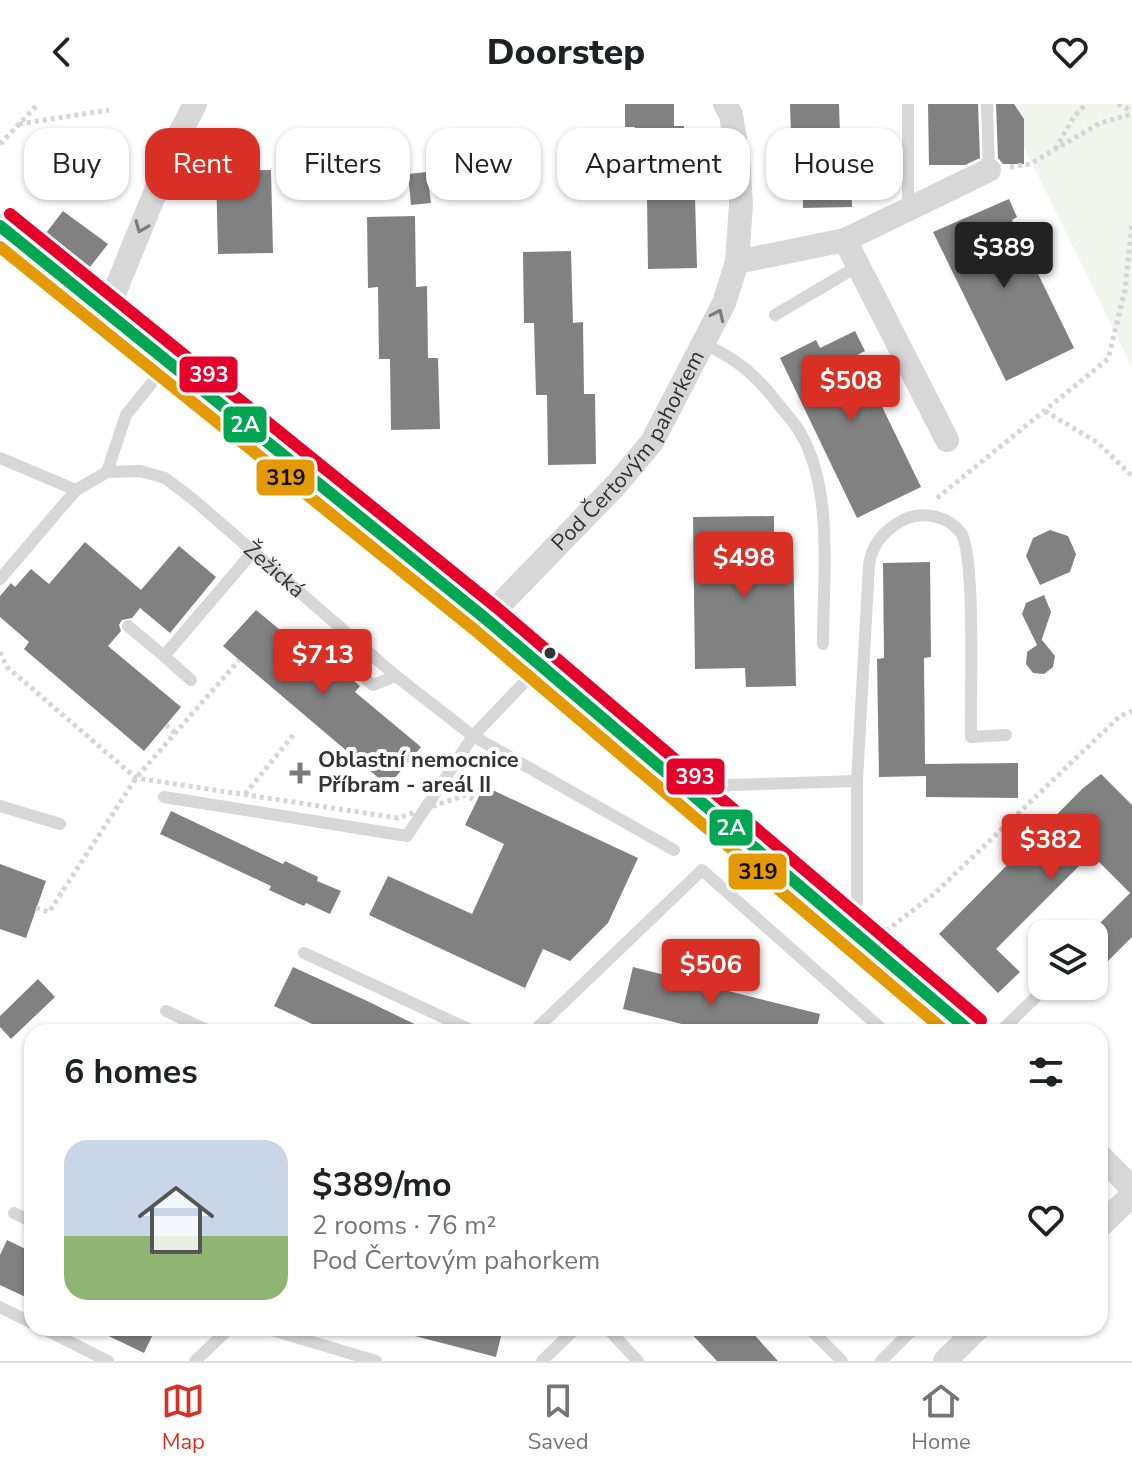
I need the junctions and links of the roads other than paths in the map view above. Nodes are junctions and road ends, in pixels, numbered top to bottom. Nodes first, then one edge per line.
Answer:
1 (195, 104) edge
2 (725, 104) edge
3 (908, 104) edge
4 (987, 104) edge
5 (989, 170) joint
6 (908, 209) junction
7 (0, 226) edge
8 (845, 240) junction
9 (737, 262) junction
10 (858, 266) junction
11 (107, 311) junction
12 (775, 315) dead end
13 (705, 344) junction
14 (170, 360) junction
15 (947, 440) dead end
16 (0, 458) edge
17 (107, 472) junction
18 (76, 490) junction
19 (252, 553) junction
20 (0, 579) edge
21 (486, 619) junction
22 (128, 626) dead end
23 (340, 627) junction
24 (823, 644) dead end
25 (164, 656) junction
26 (541, 665) junction
27 (396, 676) junction
28 (191, 680) dead end
29 (1006, 735) dead end
30 (473, 736) junction
31 (857, 781) junction
32 (164, 797) dead end
33 (706, 804) junction
34 (0, 806) edge
35 (60, 824) dead end
36 (674, 850) dead end
37 (845, 923) junction
38 (304, 953) dead end
39 (1033, 1000) edge
40 (166, 1011) dead end
41 (194, 1024) edge
42 (458, 1024) edge
43 (543, 1024) edge
44 (876, 1024) edge
45 (962, 1024) edge
46 (1008, 1024) edge
47 (1108, 1164) edge
48 (1132, 1188) edge
49 (1132, 1195) edge
50 (14, 1213) dead end
51 (24, 1218) edge
52 (1108, 1218) edge
53 (0, 1307) edge
54 (24, 1319) edge
55 (58, 1336) edge
56 (222, 1336) edge
57 (292, 1336) edge
58 (568, 1336) edge
59 (615, 1336) edge
60 (817, 1336) edge
61 (906, 1336) edge
62 (970, 1336) edge
63 (108, 1361) edge
64 (195, 1361) edge
65 (376, 1361) edge
66 (542, 1361) edge
67 (638, 1361) edge
68 (842, 1361) edge
69 (881, 1361) edge
70 (945, 1361) edge

1 -> 11 street
2 - 9 street, Pod Čertovým pahorkem
3 - 6 lane
4 - 5 lane
5 - 6 street
6 - 8 street
7 - 11 street
8 - 9 street
8 - 10 street
13 -> 9 street, Pod Čertovým pahorkem
10 - 12 lane
10 - 15 street
11 - 14 street
13 - 21 street, Pod Čertovým pahorkem
13 - 24 lane
14 - 17 lane
14 - 21 street
16 - 18 lane
17 - 18 lane
17 - 19 lane, Žežická
18 - 20 lane
19 - 23 lane, Žežická
19 - 25 lane
21 - 26 street
22 - 25 lane
23 - 27 lane, Žežická
23 - 27 lane
25 - 28 lane
26 - 30 lane
26 - 33 street
27 - 30 lane, Žežická
29 - 31 lane
30 - 32 lane
30 - 36 lane, Žežická
31 - 33 lane
31 - 37 lane
33 - 37 street
34 - 35 lane
37 - 45 street
38 - 42 lane
39 - 46 lane
40 - 41 lane
43 - 44 lane
47 - 48 street
49 - 52 street
50 - 51 lane
53 - 54 lane
55 - 63 lane
56 - 64 lane
57 - 65 lane
58 - 66 lane
59 - 67 lane
60 - 68 lane
61 - 69 lane
62 - 70 street

